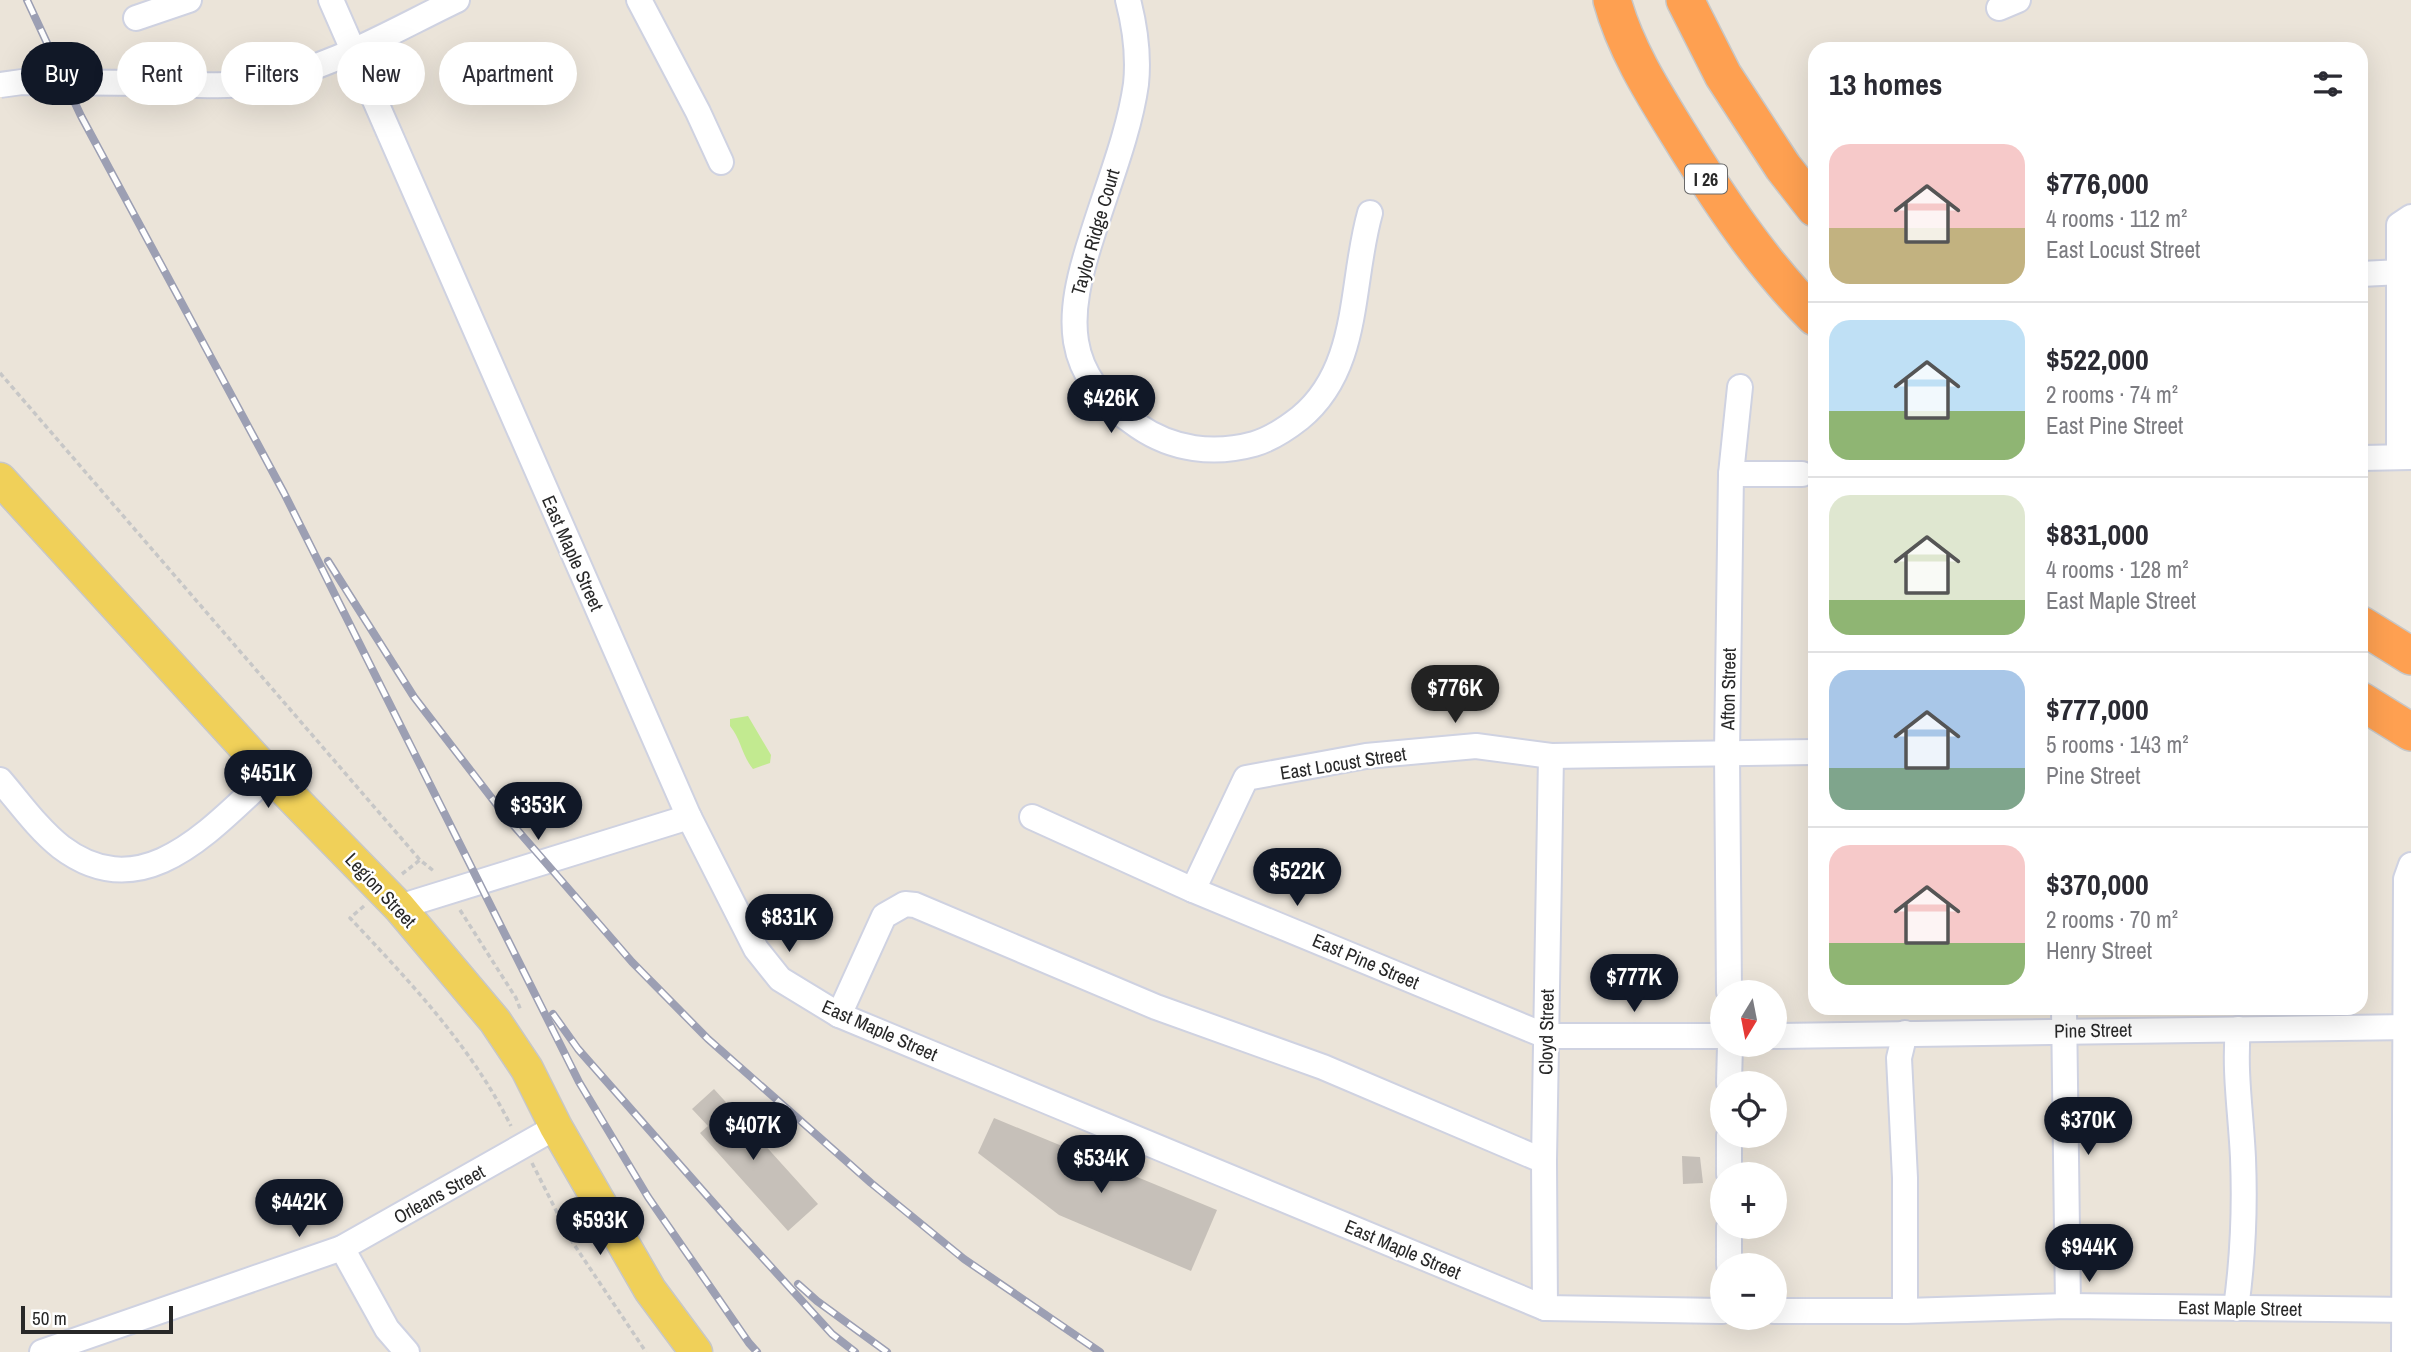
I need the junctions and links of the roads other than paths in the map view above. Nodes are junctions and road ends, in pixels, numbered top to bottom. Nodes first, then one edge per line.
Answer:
1 (189, 0) edge
2 (331, 0) edge
3 (457, 0) edge
4 (639, 0) edge
5 (1128, 0) edge
6 (1595, 0) edge
7 (1685, 0) edge
8 (1615, 13) edge
9 (136, 18) dead end
10 (349, 42) edge
11 (369, 42) edge
12 (337, 56) edge
13 (0, 85) edge
14 (376, 105) edge
15 (721, 162) dead end
16 (1808, 199) edge
17 (1370, 214) dead end
18 (2411, 217) edge
19 (2400, 272) junction
20 (2368, 274) edge
21 (1808, 309) edge
22 (1741, 387) dead end
23 (2405, 457) edge
24 (2368, 458) edge
25 (1731, 474) junction
26 (1802, 474) dead end
27 (0, 479) edge
28 (2368, 629) edge
29 (2411, 656) edge
30 (2368, 705) edge
31 (2411, 732) edge
32 (1727, 752) junction
33 (1808, 752) edge
34 (1551, 756) junction
35 (270, 775) junction
36 (0, 780) edge
37 (690, 817) junction
38 (1031, 817) dead end
39 (2411, 865) edge
40 (1194, 890) junction
41 (391, 899) junction
42 (1729, 980) edge
43 (839, 1014) junction
44 (2064, 1019) edge
45 (2408, 1027) edge
46 (2238, 1029) junction
47 (1905, 1033) junction
48 (1710, 1036) edge
49 (1787, 1036) edge
50 (1546, 1037) junction
51 (556, 1127) junction
52 (1544, 1161) junction
53 (342, 1248) junction
54 (2068, 1306) junction
55 (1545, 1308) junction
56 (2236, 1308) junction
57 (2407, 1310) edge
58 (1710, 1311) edge
59 (1787, 1311) edge
60 (1905, 1311) junction
61 (69, 1348) edge
62 (42, 1352) edge
63 (407, 1352) edge
64 (696, 1352) edge
65 (2404, 1352) edge

1 - 9 street
2 - 10 street, East Maple Street
3 - 11 street
4 - 15 street
5 - 17 street, Taylor Ridge Court
6 - 8 highway
7 - 16 highway
8 - 21 highway, I 26
12 - 13 street, bridge
14 - 37 street, East Maple Street
18 - 19 street
19 - 20 street
19 - 23 street
22 - 25 street, Afton Street
23 - 24 street
25 - 26 street
25 - 32 street, Afton Street
27 - 35 main road, Legion Street
28 - 29 highway
30 - 31 highway
32 - 33 street, East Locust Street
32 - 34 street, East Locust Street
32 - 42 street, Afton Street
34 - 40 street, East Locust Street
34 - 50 street, Cloyd Street
35 - 36 street
35 - 41 main road, Legion Street
37 - 41 street
37 - 43 street, East Maple Street
38 - 40 street, East Pine Street
39 - 45 street
40 - 50 street, East Pine Street
41 - 51 main road, Legion Street
43 - 52 street
43 - 55 street, East Maple Street
44 - 46 street, Pine Street
44 - 47 street, Pine Street
44 - 54 street
45 - 46 street, Pine Street
45 - 57 street
46 - 56 street
47 - 49 street, Pine Street
47 - 60 street
48 - 50 street
50 - 52 street, Cloyd Street
51 - 53 street, Orleans Street
51 - 64 main road, Legion Street
52 - 55 street, Cloyd Street
53 - 61 street, Orleans Street
53 - 63 street
54 - 56 street, East Maple Street
54 - 60 street, East Maple Street
55 - 58 street, East Maple Street
56 - 57 street, East Maple Street
57 - 65 street
59 - 60 street, East Maple Street
61 - 62 street, Orleans Street

